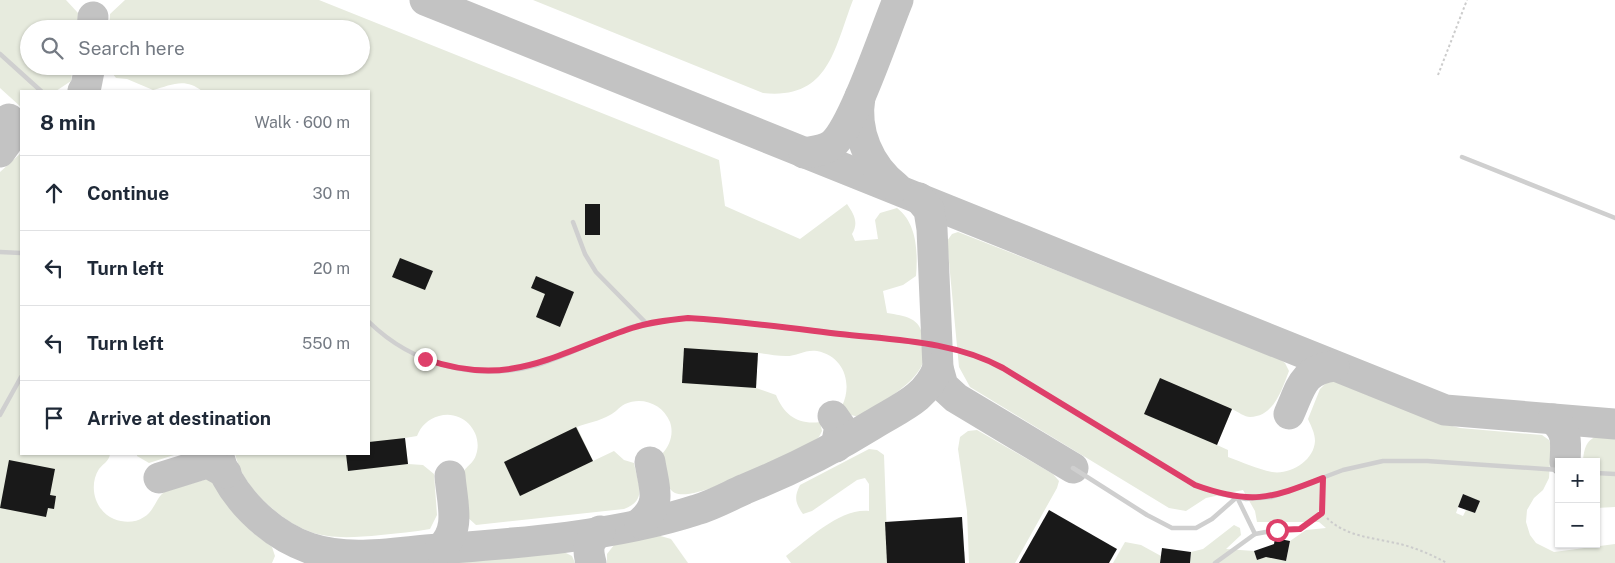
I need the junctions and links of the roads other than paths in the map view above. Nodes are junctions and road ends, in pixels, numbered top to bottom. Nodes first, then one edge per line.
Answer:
1 (0, 54) edge
2 (20, 72) edge
3 (23, 75) edge
4 (40, 90) edge
5 (1462, 157) dead end
6 (1615, 218) edge
7 (574, 222) dead end
8 (0, 252) edge
9 (20, 253) edge
10 (370, 323) edge
11 (647, 324) junction
12 (20, 379) edge
13 (0, 413) edge
14 (1073, 468) dead end
15 (1555, 470) edge
16 (1600, 473) edge
17 (1615, 474) edge
18 (1323, 478) junction
19 (1237, 497) junction
20 (1254, 534) junction
21 (1215, 563) edge

1 - 2 lane
3 - 4 lane
5 - 6 lane
7 - 11 lane
8 - 9 lane
10 - 11 lane
11 - 19 lane
12 - 13 lane
14 - 19 lane
15 - 18 lane
16 - 17 lane
18 - 19 lane
18 - 20 lane
19 - 20 lane
20 - 21 lane

